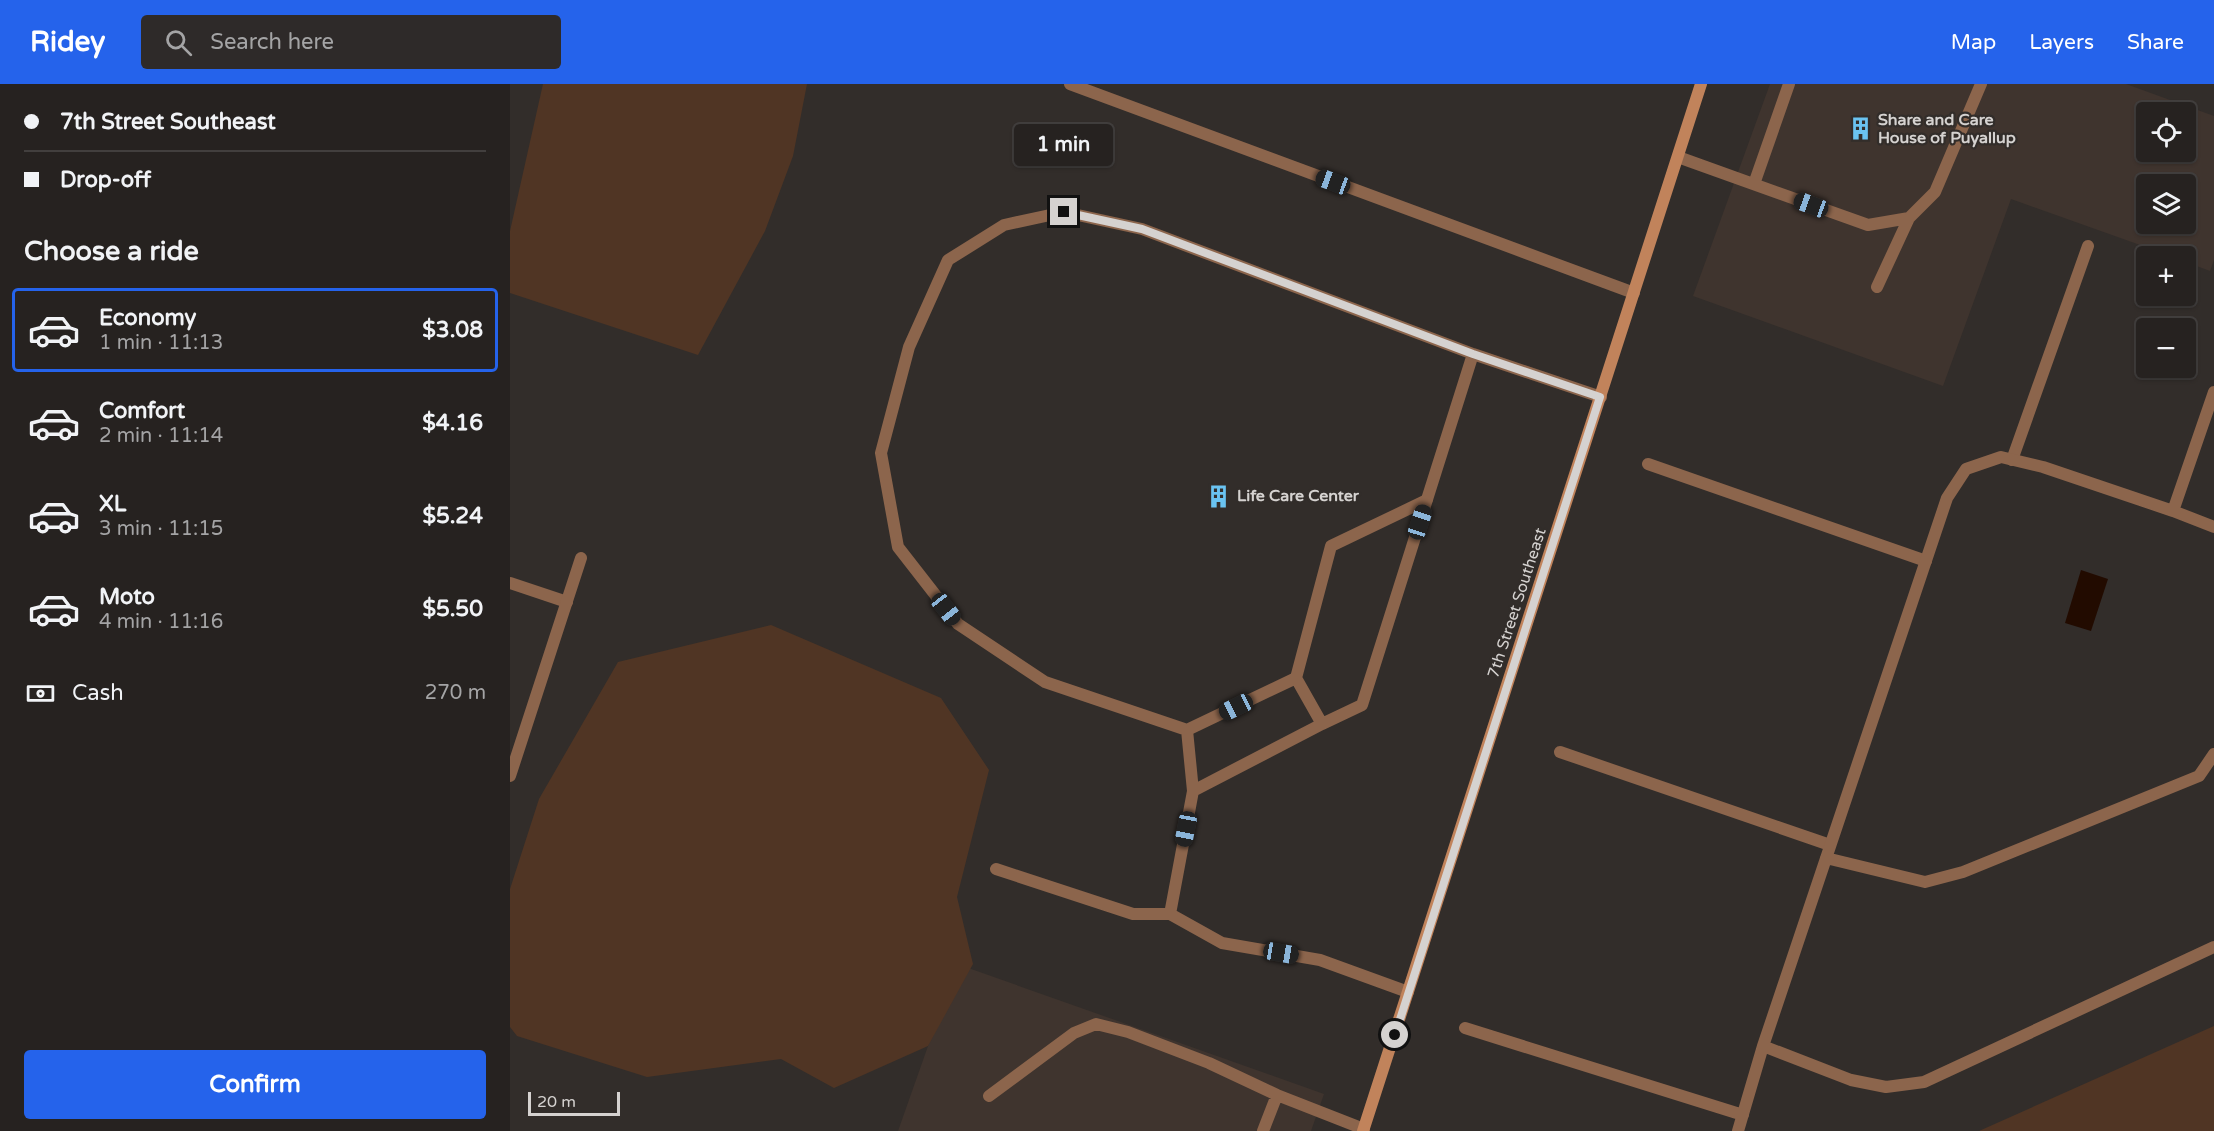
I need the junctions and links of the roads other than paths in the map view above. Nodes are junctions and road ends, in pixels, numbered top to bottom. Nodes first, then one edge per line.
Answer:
1 (1070, 84) edge
2 (1701, 84) edge
3 (1789, 84) edge
4 (1981, 84) edge
5 (1678, 157) junction
6 (1754, 184) junction
7 (1909, 218) junction
8 (2088, 246) dead end
9 (1877, 286) dead end
10 (1634, 293) junction
11 (1473, 354) junction
12 (2214, 392) edge
13 (1600, 397) junction
14 (2012, 460) junction
15 (1648, 464) dead end
16 (1427, 500) junction
17 (2173, 511) junction
18 (2214, 526) edge
19 (582, 558) dead end
20 (1926, 561) junction
21 (510, 583) edge
22 (567, 602) junction
23 (1296, 678) junction
24 (1322, 724) junction
25 (1187, 730) junction
26 (1560, 752) dead end
27 (2214, 754) edge
28 (510, 776) edge
29 (1193, 791) junction
30 (1830, 845) junction
31 (1826, 858) junction
32 (996, 869) dead end
33 (1170, 914) junction
34 (2214, 947) edge
35 (1408, 992) junction
36 (1466, 1028) dead end
37 (1763, 1046) junction
38 (1277, 1095) junction
39 (989, 1096) dead end
40 (1743, 1115) junction
41 (1364, 1130) edge
42 (1263, 1131) edge
43 (1738, 1131) edge

1 - 10 street
2 - 5 street, 7th Street Southeast
3 - 6 street
4 - 7 street
5 - 6 street
5 - 10 street, 7th Street Southeast
6 - 7 street
7 - 9 street
8 - 14 street
10 - 13 street, 7th Street Southeast
11 - 13 street
11 - 16 street
11 - 25 street
12 - 17 street
13 - 35 street, 7th Street Southeast
14 - 17 street
14 - 20 street
15 - 20 street
16 - 23 street
16 - 24 street
17 - 18 street
19 - 22 street
20 - 30 street
21 - 22 street
22 - 28 street
23 - 24 street
23 - 25 street
24 - 29 street
25 - 29 street
26 - 30 street
27 - 31 street
29 - 33 street
30 - 31 street
31 - 37 street
32 - 33 street
33 - 35 street
34 - 37 street
35 - 41 street, 7th Street Southeast
36 - 40 street
37 - 40 street
38 - 39 street
38 - 41 street
38 - 42 street
40 - 43 street

